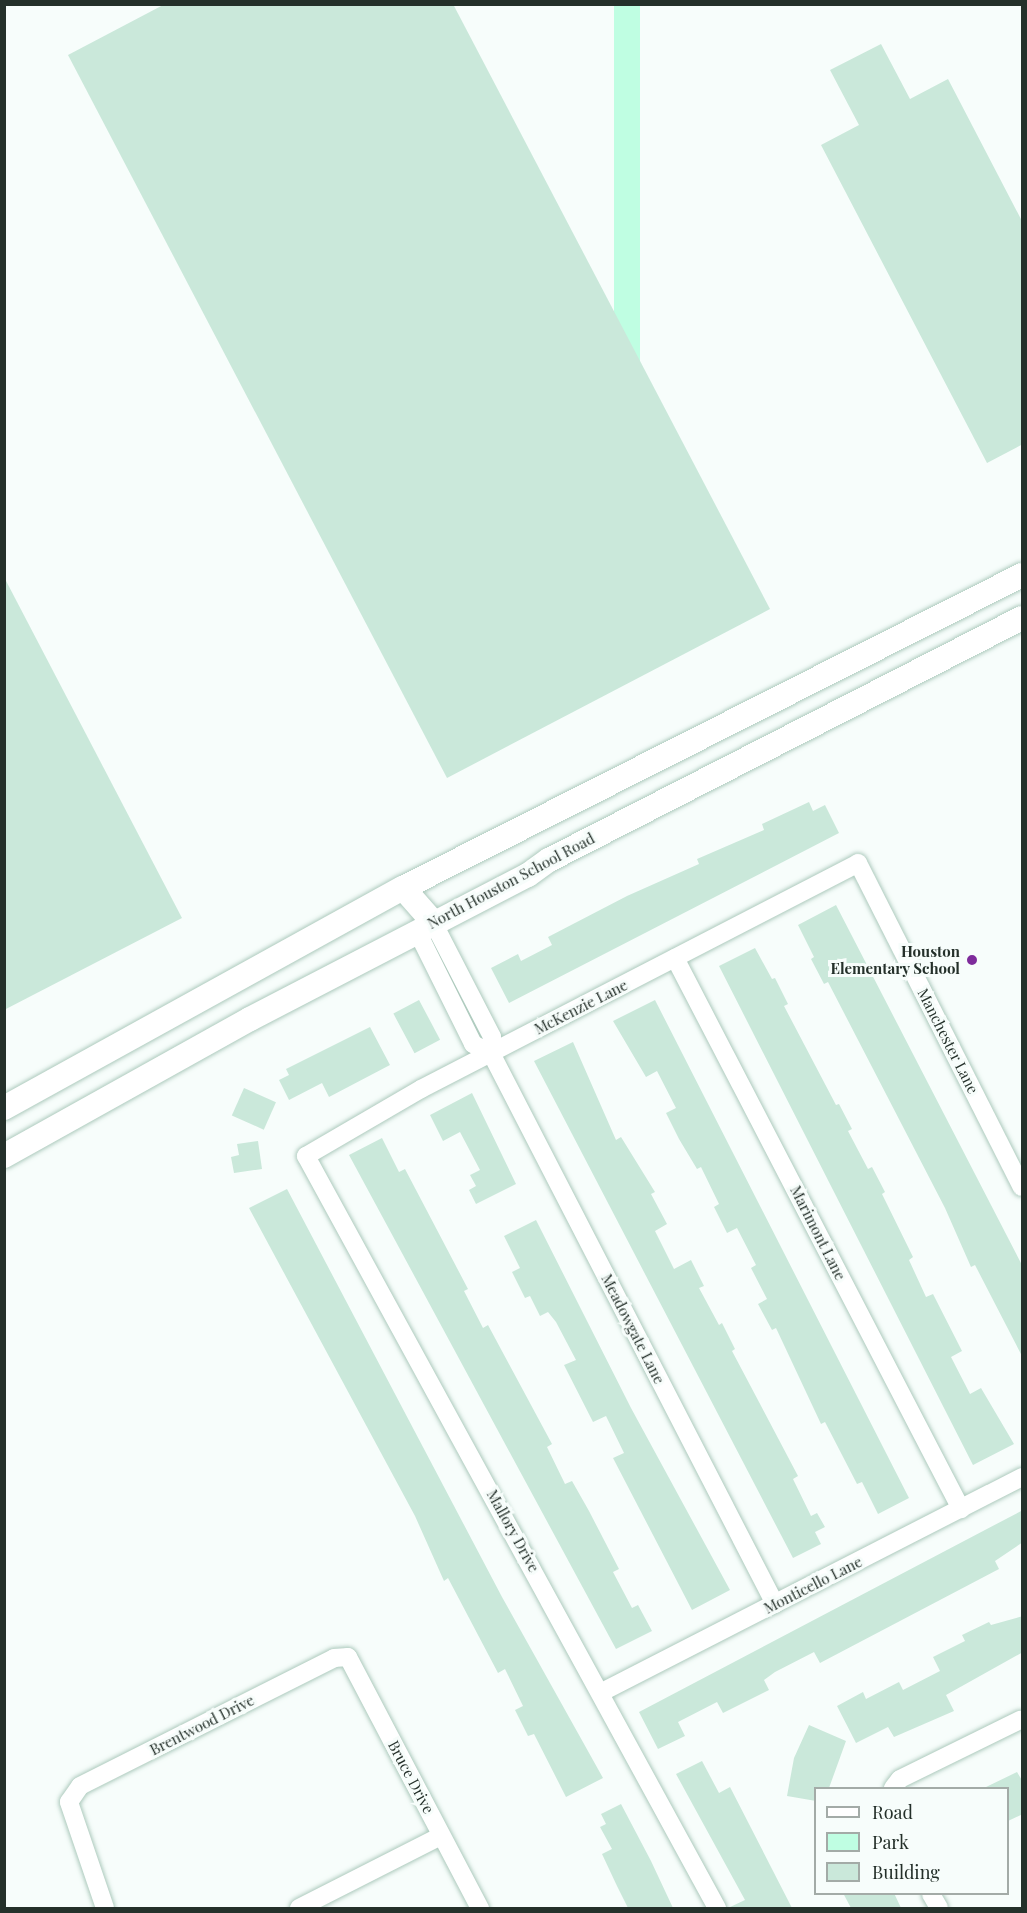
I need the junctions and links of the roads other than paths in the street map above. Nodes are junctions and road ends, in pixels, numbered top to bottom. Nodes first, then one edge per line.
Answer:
1 (1023, 575) edge
2 (980, 597) junction
3 (1023, 618) edge
4 (997, 632) junction
5 (858, 863) joint
6 (403, 888) junction
7 (425, 926) junction
8 (675, 958) junction
9 (491, 1053) junction
10 (4, 1108) edge
11 (4, 1156) edge
12 (306, 1156) joint
13 (1023, 1187) edge
14 (1023, 1477) edge
15 (962, 1509) junction
16 (775, 1604) junction
17 (334, 1658) joint
18 (602, 1692) junction
19 (1020, 1720) dead end
20 (894, 1787) edge
21 (441, 1836) junction
22 (105, 1908) edge
23 (299, 1908) edge
24 (480, 1908) edge
25 (717, 1908) edge

1 - 2 main road
2 - 4 main road
2 - 6 main road
3 - 4 main road, North Houston School Road
4 - 7 main road, North Houston School Road
5 - 8 street, McKenzie Lane
5 - 13 street, Manchester Lane
6 - 7 main road
6 - 10 main road
7 - 9 street, Meadowgate Lane
7 - 11 main road, North Houston School Road
8 - 9 street, McKenzie Lane
8 - 15 street, Marimont Lane
9 - 12 street, McKenzie Lane
9 - 16 street, Meadowgate Lane
12 - 18 street, Mallory Drive
14 - 15 street, Monticello Lane
15 - 16 street, Monticello Lane
16 - 18 street, Monticello Lane
17 - 21 street, Bruce Drive
17 - 22 street, Brentwood Drive
18 - 25 street, Mallory Drive
19 - 20 street
21 - 23 street
21 - 24 street, Bruce Drive

